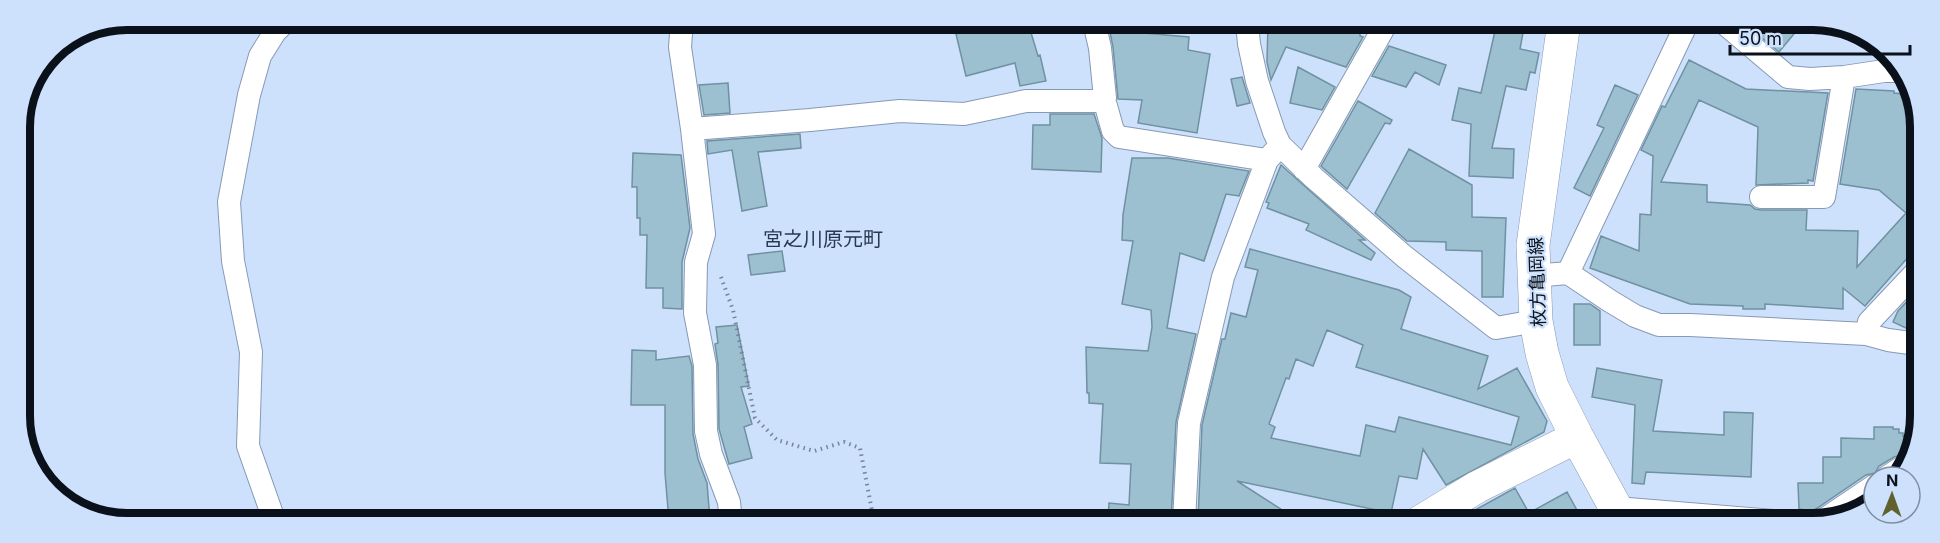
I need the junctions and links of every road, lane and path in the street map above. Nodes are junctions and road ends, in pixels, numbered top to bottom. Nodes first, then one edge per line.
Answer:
1 (277, 30) edge
2 (681, 30) edge
3 (1096, 30) edge
4 (1248, 30) edge
5 (1382, 30) edge
6 (1563, 30) edge
7 (1684, 30) edge
8 (1732, 30) edge
9 (1888, 66) edge
10 (1844, 77) junction
11 (1104, 103) junction
12 (692, 129) junction
13 (1274, 153) junction
14 (1304, 169) junction
15 (1761, 197) dead end
16 (704, 234) junction
17 (1568, 273) junction
18 (1533, 276) junction
19 (1910, 278) edge
20 (1536, 321) junction
21 (1866, 334) junction
22 (1910, 344) edge
23 (1577, 437) junction
24 (1862, 494) edge
25 (1839, 510) edge
26 (272, 513) edge
27 (730, 513) edge
28 (872, 513) edge
29 (1184, 513) edge
30 (1433, 513) edge
31 (1619, 513) edge

1 - 26 street
2 - 12 street
3 - 11 street
4 - 13 street
5 - 14 street
6 - 18 main road, 枚方亀岡線
7 - 17 street
8 - 10 street
9 - 10 street
10 - 15 street
11 - 12 street
11 - 13 street
12 - 16 street
13 - 14 street
13 - 29 street
14 - 20 street
16 - 27 street
16 - 28 path
17 - 18 street
17 - 21 street
18 - 20 main road, 枚方亀岡線
19 - 21 street
20 - 23 main road, 枚方亀岡線
21 - 22 street
23 - 30 street
23 - 31 main road, 枚方亀岡線
24 - 25 street

